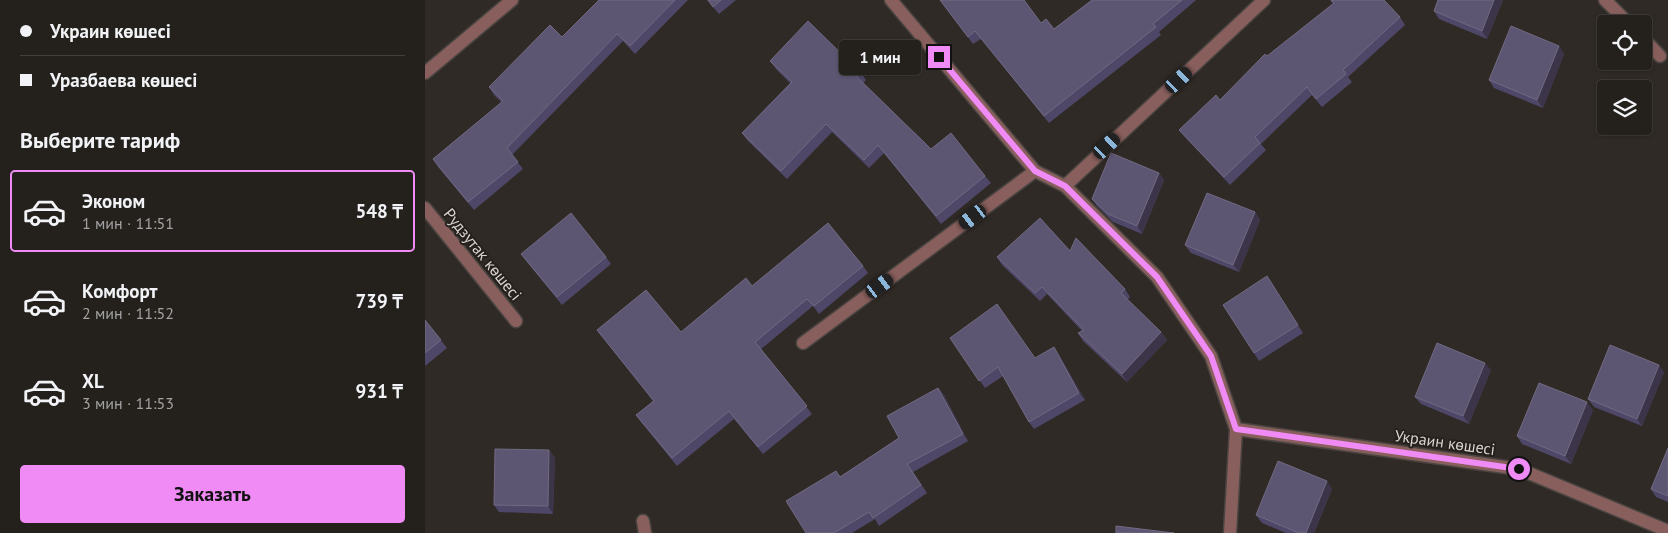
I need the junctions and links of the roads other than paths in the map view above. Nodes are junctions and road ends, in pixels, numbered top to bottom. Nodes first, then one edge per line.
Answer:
1 (512, 0) edge
2 (891, 0) edge
3 (1264, 0) edge
4 (1605, 0) edge
5 (1620, 15) edge
6 (1652, 47) edge
7 (1661, 56) dead end
8 (425, 73) edge
9 (1035, 171) junction
10 (1065, 186) junction
11 (425, 208) edge
12 (516, 321) dead end
13 (803, 343) dead end
14 (1236, 429) junction
15 (1668, 531) edge
16 (1230, 533) edge

1 - 8 street
2 - 9 street
3 - 10 street
4 - 5 street
6 - 7 street
9 - 10 street
9 - 13 street
10 - 14 street
11 - 12 street, Рудзутак көшесі
14 - 15 street, Украин көшесі
14 - 16 street

